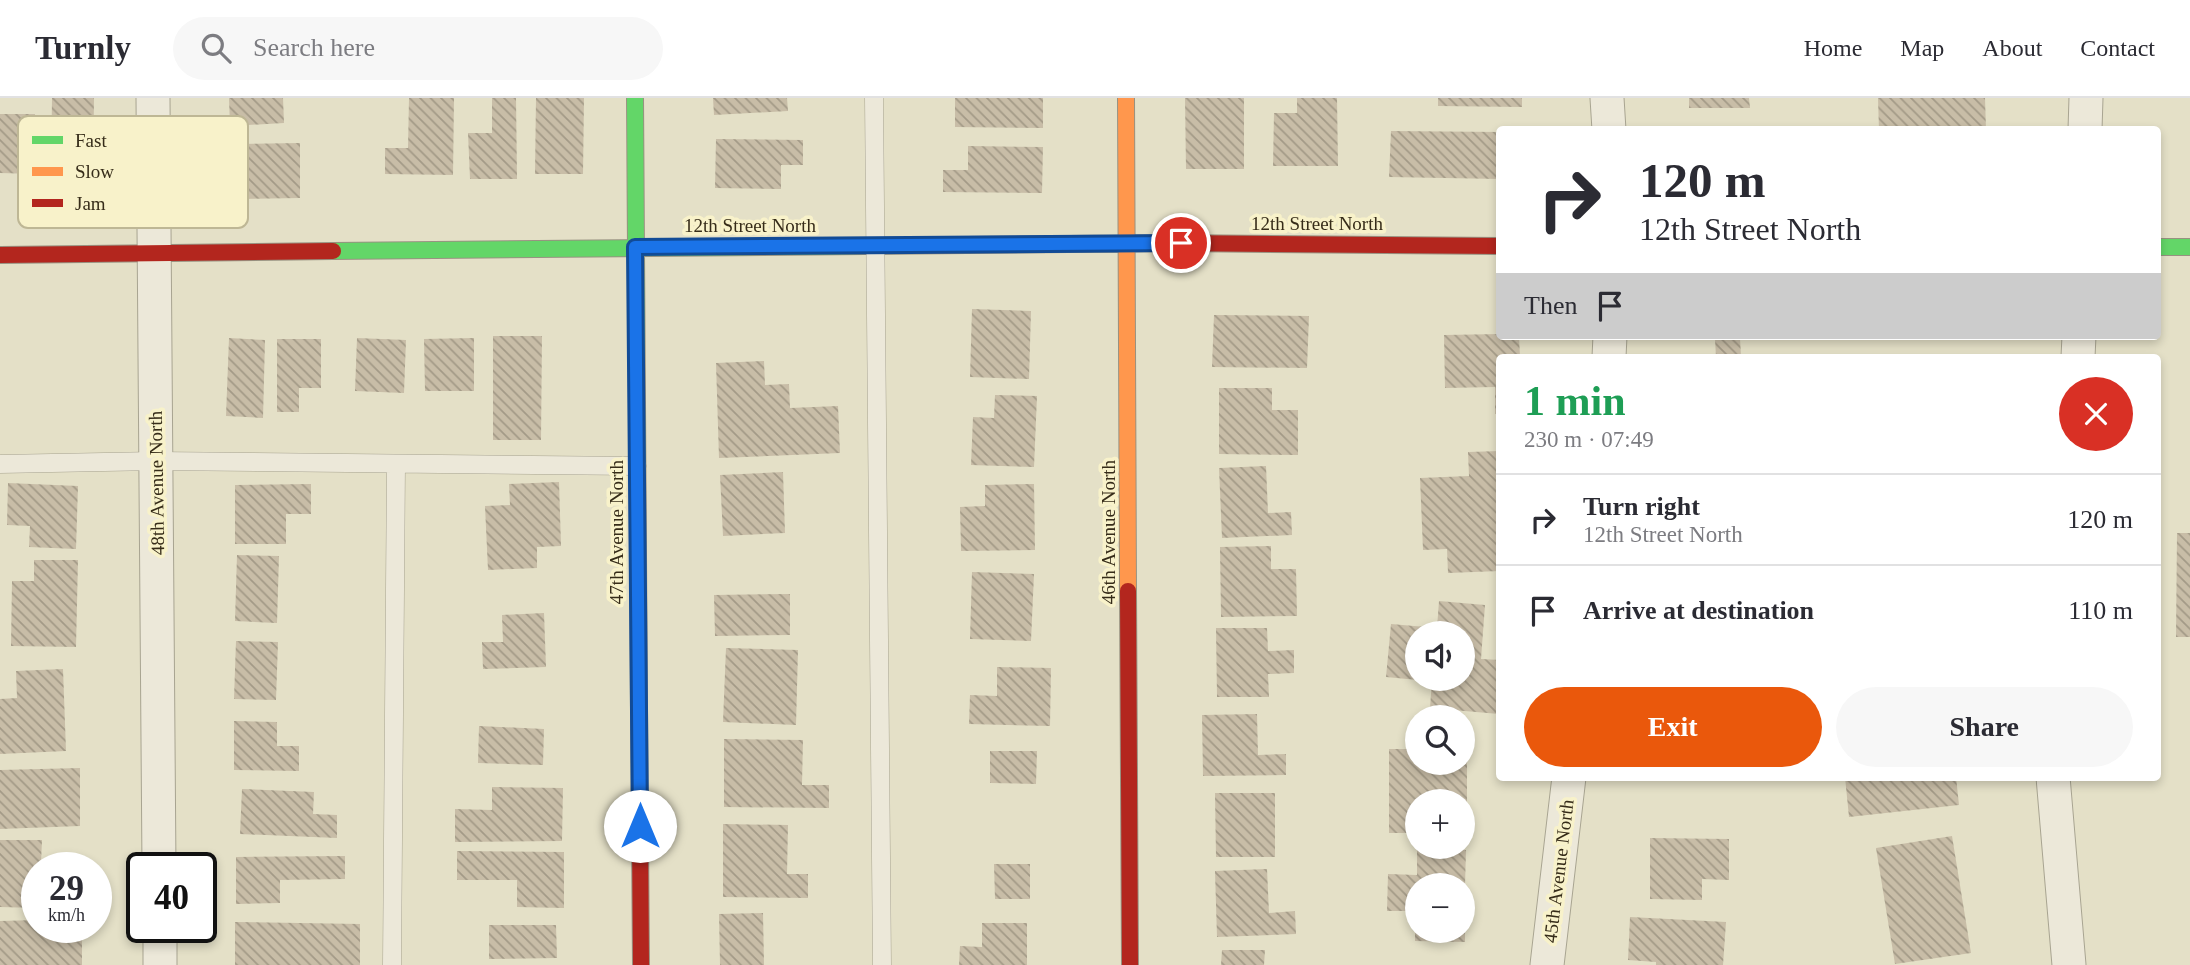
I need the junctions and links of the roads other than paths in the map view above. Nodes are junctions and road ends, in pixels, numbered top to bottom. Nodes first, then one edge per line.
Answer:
1 (153, 98) edge
2 (635, 98) edge
3 (874, 98) edge
4 (1126, 98) edge
5 (1607, 98) edge
6 (2086, 98) edge
7 (153, 116) edge
8 (1609, 126) edge
9 (2085, 126) edge
10 (154, 228) edge
11 (1128, 243) junction
12 (874, 246) junction
13 (1496, 246) edge
14 (635, 247) junction
15 (2161, 247) edge
16 (2190, 247) edge
17 (154, 254) junction
18 (0, 255) edge
19 (156, 461) junction
20 (0, 464) edge
21 (396, 464) junction
22 (637, 466) junction
23 (1569, 781) edge
24 (2053, 781) edge
25 (159, 852) edge
26 (160, 943) edge
27 (160, 965) edge
28 (392, 965) edge
29 (641, 965) edge
30 (882, 965) edge
31 (1130, 965) edge
32 (1547, 965) edge
33 (2069, 965) edge

1 - 7 street, 48th Avenue North
2 - 14 street, 47th Avenue North
3 - 12 lane
4 - 11 street, 46th Avenue North
5 - 8 street
6 - 9 street
10 - 17 street, 48th Avenue North
11 - 12 street, 12th Street North
11 - 13 street, 12th Street North
11 - 31 street, 46th Avenue North
12 - 14 street, 12th Street North
12 - 30 lane
14 - 17 street, 12th Street North
14 - 22 street, 47th Avenue North
15 - 16 street
17 - 18 street, 12th Street North
17 - 19 street, 48th Avenue North
19 - 20 lane
19 - 21 lane
19 - 25 street, 48th Avenue North
21 - 22 lane
21 - 28 lane
22 - 29 street, 47th Avenue North
23 - 32 street, 45th Avenue North
24 - 33 street
26 - 27 street

